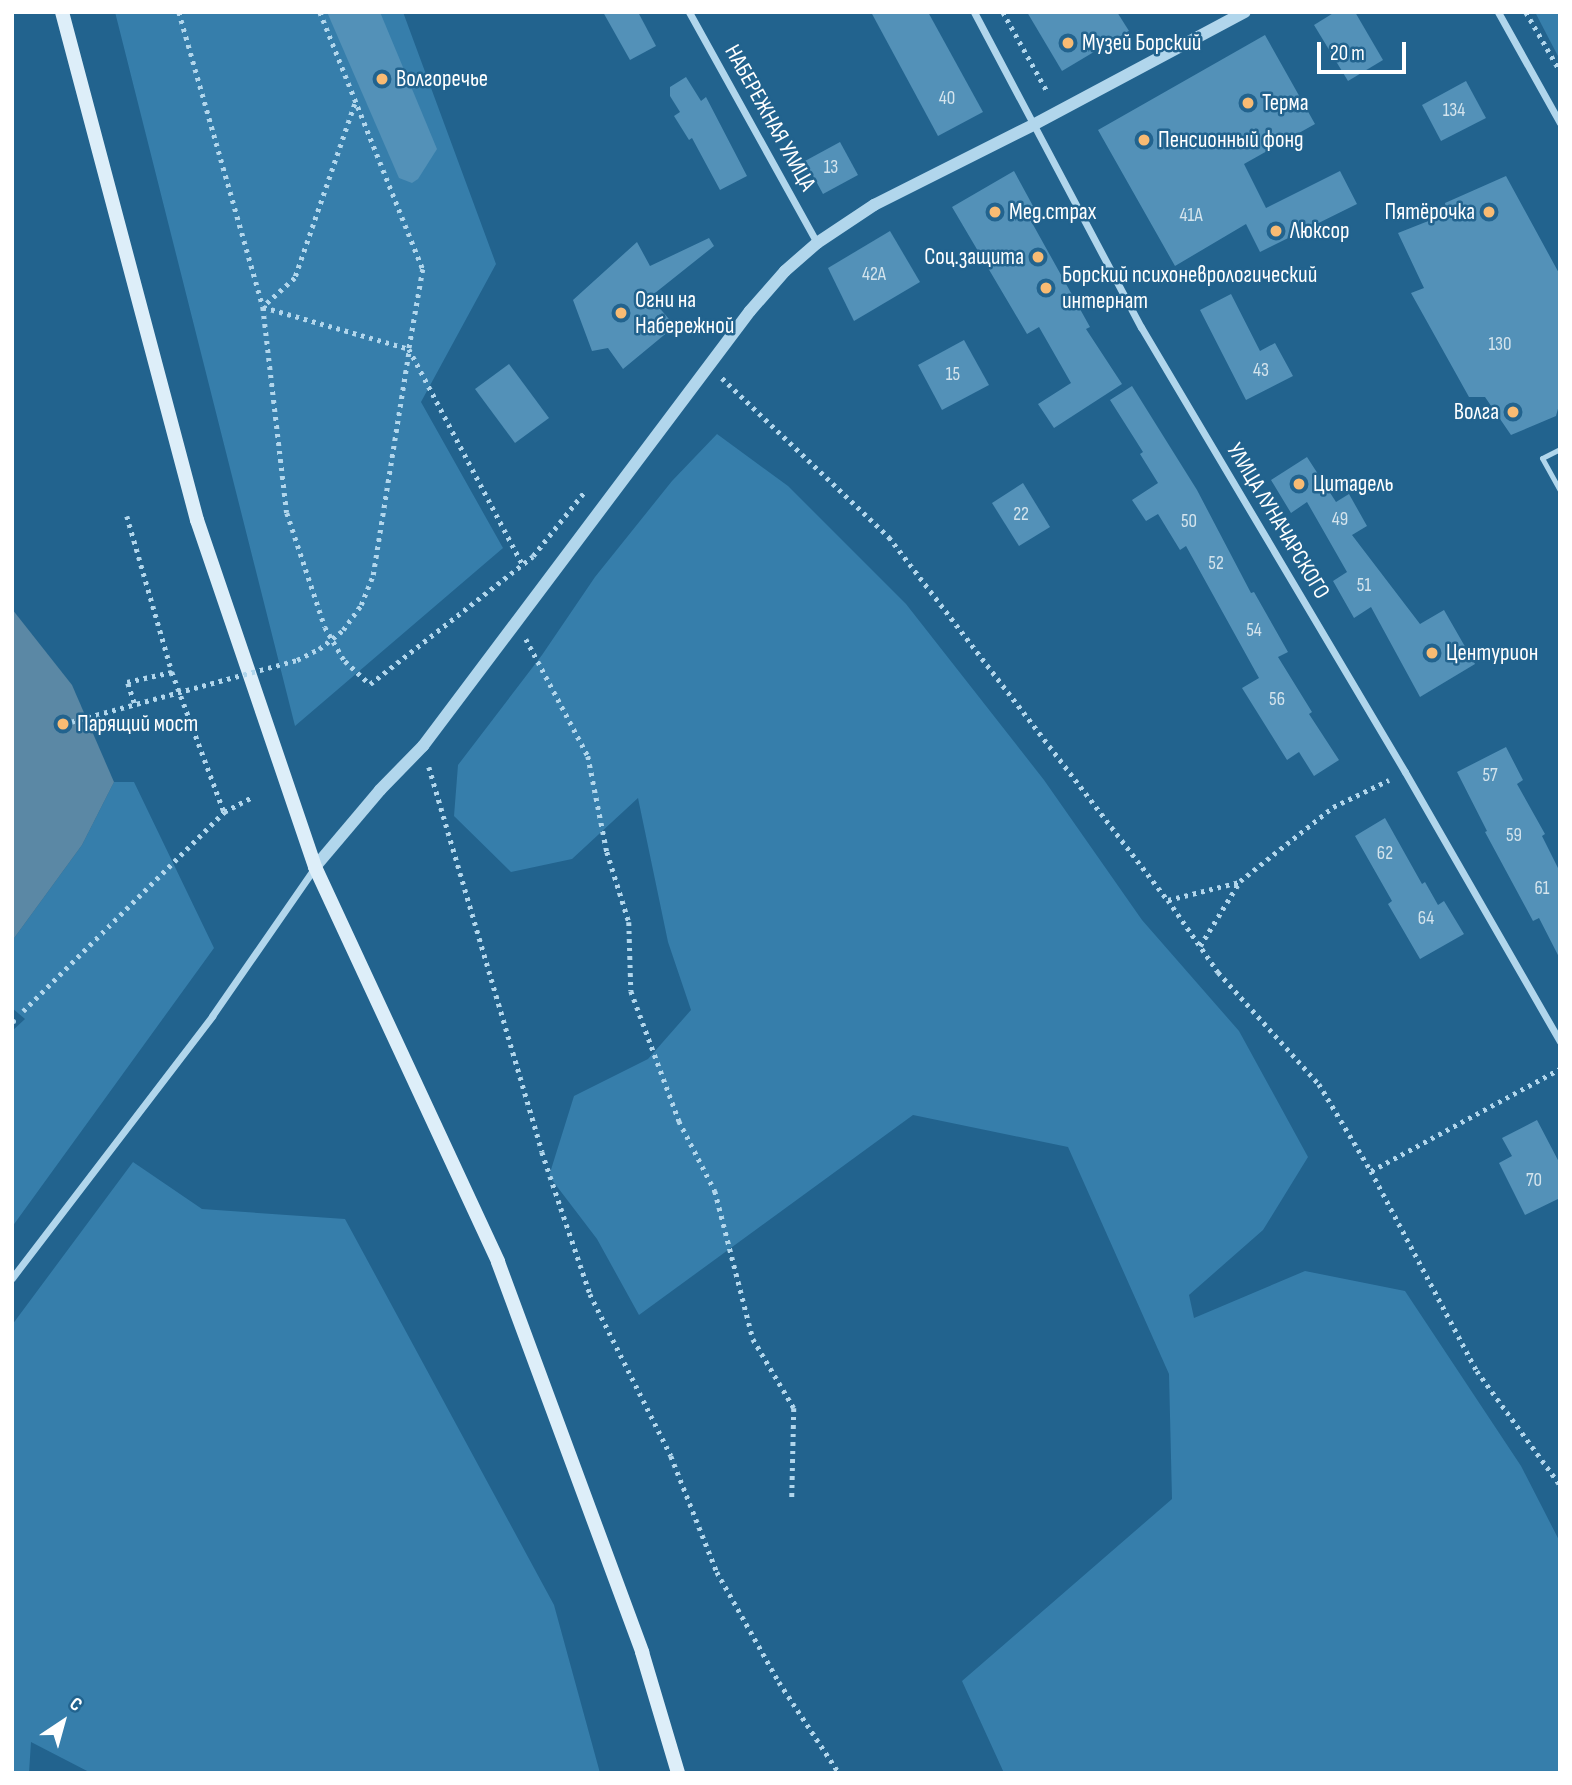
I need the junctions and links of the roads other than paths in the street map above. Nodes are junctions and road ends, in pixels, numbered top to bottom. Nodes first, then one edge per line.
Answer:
1 (62, 12) edge
2 (689, 12) edge
3 (974, 12) edge
4 (1245, 12) edge
5 (1498, 12) edge
6 (1560, 123) edge
7 (1033, 125) junction
8 (817, 243) junction
9 (1560, 449) edge
10 (1560, 490) edge
11 (315, 867) junction
12 (1560, 1042) edge
13 (15, 1268) edge
14 (12, 1278) edge
15 (678, 1773) edge

1 - 11 main road
2 - 8 street, НАБЕРЕЖНАЯ УЛИЦА
3 - 7 street, УЛИЦА ЛУНАЧАРСКОГО
4 - 7 street
5 - 6 street
7 - 8 street
7 - 12 street, УЛИЦА ЛУНАЧАРСКОГО
8 - 11 street
9 - 10 lane
11 - 13 street
11 - 15 main road
13 - 14 street

